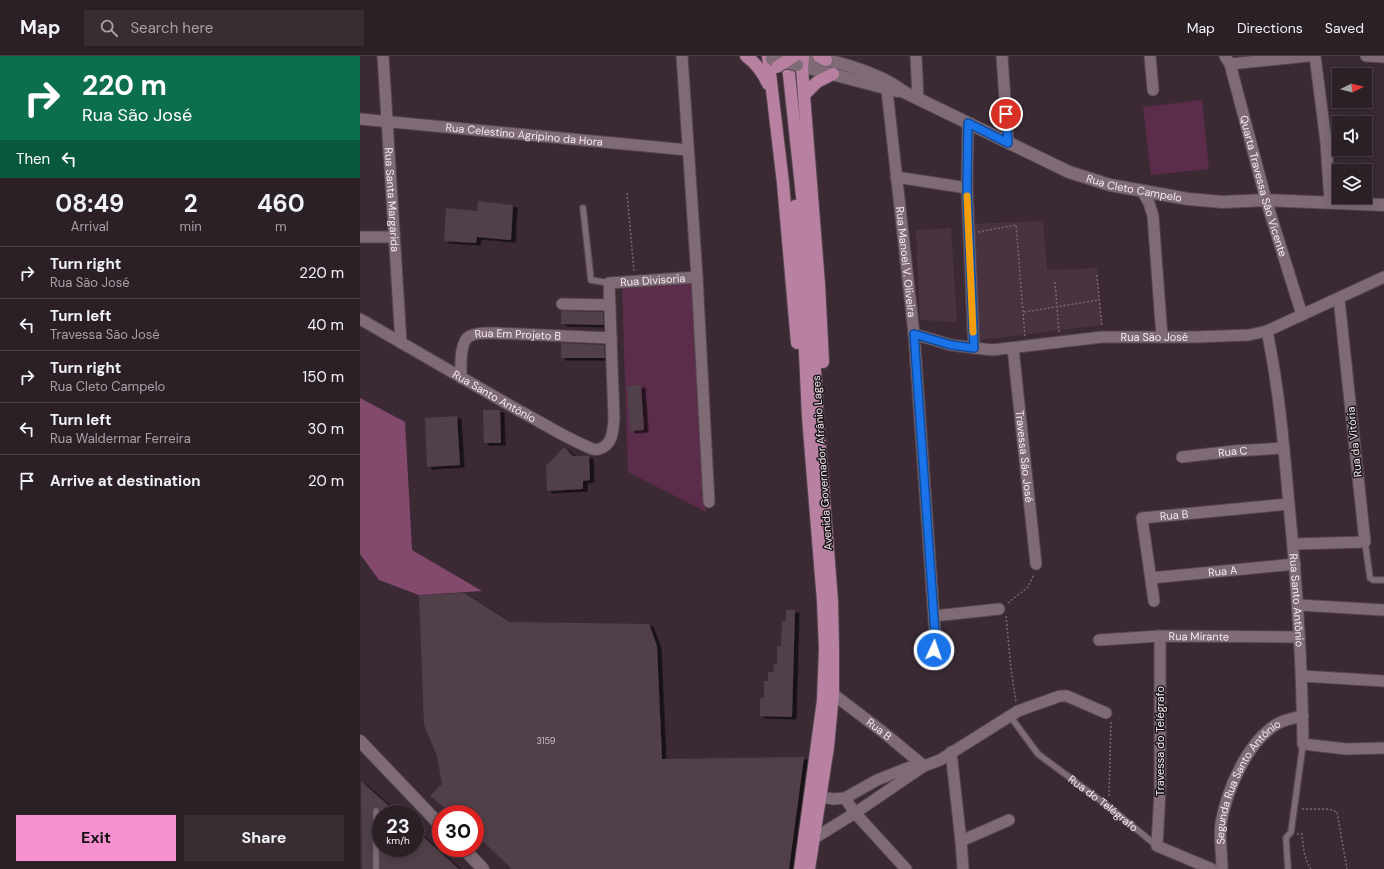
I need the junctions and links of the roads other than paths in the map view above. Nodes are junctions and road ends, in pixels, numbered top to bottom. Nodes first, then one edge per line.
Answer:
1 (383, 56) edge
2 (682, 56) edge
3 (746, 56) edge
4 (916, 56) edge
5 (1002, 56) edge
6 (1150, 56) edge
7 (1308, 56) edge
8 (1315, 56) edge
9 (1366, 56) edge
10 (1384, 57) edge
11 (825, 58) edge
12 (783, 59) edge
13 (1228, 60) edge
14 (845, 61) edge
15 (833, 74) junction
16 (887, 90) junction
17 (1153, 90) dead end
18 (771, 91) junction
19 (904, 92) junction
20 (804, 95) junction
21 (918, 98) junction
22 (360, 119) edge
23 (387, 120) junction
24 (968, 123) junction
25 (1008, 143) junction
26 (688, 150) junction
27 (896, 176) junction
28 (967, 188) junction
29 (1143, 192) junction
30 (1266, 200) junction
31 (1330, 202) junction
32 (1384, 205) edge
33 (583, 208) dead end
34 (360, 237) edge
35 (394, 237) junction
36 (697, 277) junction
37 (1384, 277) edge
38 (609, 283) junction
39 (1339, 299) junction
40 (562, 304) dead end
41 (610, 305) junction
42 (1302, 315) junction
43 (360, 319) edge
44 (1267, 331) junction
45 (914, 334) junction
46 (1162, 337) junction
47 (611, 338) junction
48 (401, 343) junction
49 (974, 348) junction
50 (1013, 348) junction
51 (460, 378) junction
52 (813, 419) junction
53 (1284, 448) junction
54 (1182, 457) dead end
55 (709, 502) dead end
56 (1289, 504) junction
57 (1365, 542) junction
58 (1293, 544) junction
59 (1036, 564) road end
60 (1295, 564) junction
61 (1151, 578) junction
62 (1384, 580) edge
63 (1154, 601) dead end
64 (1298, 605) junction
65 (999, 609) road end
66 (1384, 610) edge
67 (934, 616) junction
68 (1160, 636) junction
69 (1299, 637) junction
70 (1099, 640) dead end
71 (934, 650) dead end
72 (1302, 676) junction
73 (1384, 681) edge
74 (833, 694) junction
75 (1106, 713) road end
76 (1014, 714) junction
77 (1303, 716) junction
78 (360, 741) edge
79 (1303, 744) junction
80 (1384, 748) edge
81 (951, 752) junction
82 (924, 766) junction
83 (820, 797) junction
84 (845, 798) junction
85 (855, 814) junction
86 (432, 817) edge
87 (1009, 820) dead end
88 (813, 839) junction
89 (961, 841) junction
90 (1157, 846) junction
91 (376, 857) edge
92 (472, 857) edge
93 (376, 869) edge
94 (483, 869) edge
95 (800, 869) edge
96 (809, 869) edge
97 (906, 869) edge
98 (963, 869) edge
99 (1212, 869) edge
100 (1222, 869) edge
101 (1288, 869) edge

1 - 23 street, Rua Santa Margarida
2 - 26 street
3 - 18 main road
4 - 21 street
5 - 25 street
6 - 17 street
7 - 13 street
8 - 31 street
9 - 10 street
11 - 12 main road, Rua Cleto Campelo
11 - 14 main road, Rua Cleto Campelo
12 - 15 main road, Rua Cleto Campelo
12 - 18 main road
12 - 20 main road
12 - 52 main road, Avenida Governador Afrânio Lages
13 - 30 street, Quarta Travessa São Vicente
14 - 19 main road, Rua Cleto Campelo
15 - 16 main road, Rua Cleto Campelo
15 - 20 main road
16 - 19 main road, Rua Cleto Campelo
16 - 27 street, Rua Manoel V. Oliveira
18 - 52 main road
19 - 21 main road, Rua Cleto Campelo
20 - 52 main road
21 - 24 main road, Rua Cleto Campelo
22 - 23 street, Rua Celestino Agripino da Hora
23 - 26 street, Rua Celestino Agripino da Hora
23 - 35 street, Rua Santa Margarida
24 - 25 main road, Rua Cleto Campelo
24 - 28 street
25 - 29 main road, Rua Cleto Campelo
26 - 36 street
27 - 28 street
27 - 45 street, Rua Manoel V. Oliveira
28 - 49 street
29 - 30 main road, Rua Cleto Campelo
29 - 46 street
30 - 31 main road, Rua Cleto Campelo
30 - 42 street, Quarta Travessa São Vicente
31 - 32 main road, Rua Cleto Campelo
33 - 38 lane
34 - 35 street
35 - 48 street, Rua Santa Margarida
36 - 38 street, Rua Divisoria
36 - 55 street
37 - 39 street, Rua São José
38 - 41 street
39 - 42 street, Rua São José
39 - 57 street, Rua da Vitória
40 - 41 street
41 - 47 street
42 - 44 street, Rua São José
43 - 48 street, Rua Santo Antônio
44 - 46 street, Rua São José
44 - 53 street, Rua Santo Antônio
45 - 49 street, Rua São José
45 - 67 street, Rua Manoel V. Oliveira
46 - 50 street, Rua São José
47 - 51 street, Rua Em Projeto B
47 - 51 street, Rua Santo Antônio
48 - 51 street, Rua Santo Antônio
49 - 50 street, Rua São José
50 - 59 street, Travessa São José
52 - 74 main road, Avenida Governador Afrânio Lages
52 - 95 main road, Avenida Governador Afrânio Lages
53 - 54 street, Rua C
53 - 56 street, Rua Santo Antônio
56 - 58 street, Rua Santo Antônio
56 - 61 street, Rua B
57 - 58 street
57 - 62 lane, Rua da Vitória
58 - 60 street, Rua Santo Antônio
60 - 61 street, Rua A
60 - 64 street, Rua Santo Antônio
61 - 63 street, Rua B
64 - 66 street
64 - 69 street, Rua Santo Antônio
65 - 67 street
67 - 71 street, Rua Manoel V. Oliveira
68 - 69 street, Rua Mirante
68 - 70 street, Rua Mirante
68 - 90 street, Travessa do Telégrafo
69 - 72 street, Rua Santo Antônio
72 - 73 street
72 - 77 street, Rua Santo Antônio
74 - 82 street, Rua B
74 - 83 main road, Avenida Governador Afrânio Lages
75 - 76 street
76 - 81 street
76 - 90 lane, Rua do Telégrafo
77 - 79 street, Rua Santo Antônio
77 - 100 street, Segunda Rua Santo Antônio
78 - 86 main road
79 - 80 street
79 - 101 lane, Rua Santo Antônio
81 - 82 street
81 - 89 street
82 - 84 street
82 - 85 street
83 - 84 street
83 - 88 main road, Avenida Governador Afrânio Lages
84 - 85 street
85 - 88 street
85 - 97 street
87 - 89 street
88 - 96 main road, Avenida Governador Afrânio Lages
89 - 98 street
90 - 99 street, Rua do Telégrafo
91 - 93 lane
92 - 94 main road

